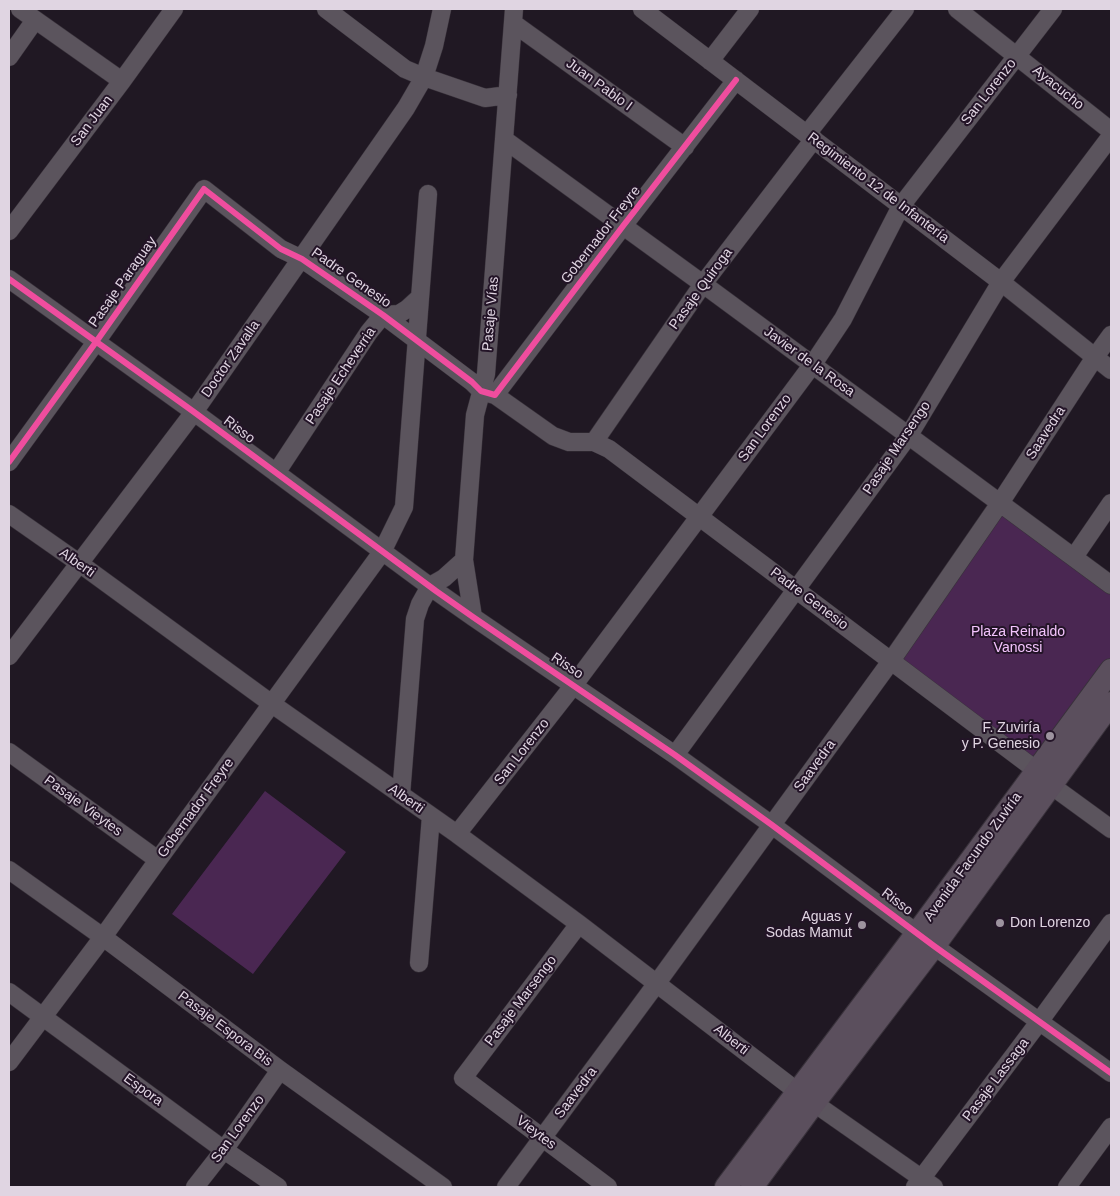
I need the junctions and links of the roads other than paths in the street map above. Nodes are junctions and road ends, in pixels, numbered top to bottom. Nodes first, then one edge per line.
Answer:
1 (20, 9) edge
2 (174, 9) edge
3 (326, 9) edge
4 (442, 9) edge
5 (642, 9) edge
6 (750, 9) edge
7 (904, 9) edge
8 (957, 9) edge
9 (1053, 9) edge
10 (514, 16) edge
11 (35, 20) junction
12 (1017, 56) junction
13 (9, 57) edge
14 (710, 61) junction
15 (424, 77) junction
16 (736, 80) junction
17 (122, 81) junction
18 (508, 95) junction
19 (1111, 131) edge
20 (1111, 136) edge
21 (810, 137) junction
22 (505, 140) junction
23 (685, 147) junction
24 (204, 189) joint
25 (428, 194) dead end
26 (901, 206) junction
27 (623, 226) junction
28 (9, 231) edge
29 (302, 259) junction
30 (9, 279) edge
31 (1001, 282) junction
32 (703, 284) junction
33 (420, 297) junction
34 (383, 316) junction
35 (1111, 336) edge
36 (417, 341) junction
37 (96, 342) junction
38 (1095, 357) junction
39 (813, 364) junction
40 (1111, 370) edge
41 (488, 393) junction
42 (194, 412) junction
43 (909, 435) junction
44 (594, 442) junction
45 (9, 462) edge
46 (276, 473) junction
47 (1000, 503) junction
48 (1111, 503) edge
49 (9, 514) edge
50 (700, 517) junction
51 (382, 552) junction
52 (1074, 557) junction
53 (464, 560) junction
54 (78, 563) junction
55 (1111, 585) edge
56 (430, 586) junction
57 (796, 589) junction
58 (472, 617) junction
59 (9, 656) edge
60 (891, 661) junction
61 (1111, 670) edge
62 (573, 686) junction
63 (1111, 703) edge
64 (272, 704) junction
65 (9, 752) edge
66 (675, 755) junction
67 (1044, 778) junction
68 (401, 795) junction
69 (431, 816) junction
70 (772, 825) junction
71 (1111, 829) edge
72 (457, 834) junction
73 (158, 860) junction
74 (9, 870) edge
75 (1111, 923) edge
76 (579, 924) junction
77 (103, 937) junction
78 (926, 940) junction
79 (419, 963) dead end
80 (657, 983) junction
81 (9, 992) edge
82 (44, 1017) junction
83 (1039, 1022) junction
84 (9, 1062) edge
85 (280, 1070) junction
86 (1111, 1073) edge
87 (464, 1078) joint
88 (806, 1097) junction
89 (1111, 1127) edge
90 (542, 1138) junction
91 (224, 1150) junction
92 (924, 1184) edge
93 (195, 1187) edge
94 (278, 1187) edge
95 (442, 1187) edge
96 (506, 1187) edge
97 (608, 1187) edge
98 (726, 1187) edge
99 (752, 1187) edge
100 (1067, 1187) edge

1 - 11 street
2 - 17 street, San Juan
3 - 15 street
4 - 15 street
5 - 14 street, Regimiento 12 de Infantería
6 - 14 street
7 - 21 street, Pasaje Quiroga
8 - 12 street, Ayacucho
9 - 12 street, San Lorenzo
10 - 18 street, Pasaje Vías
10 - 23 street, Juan Pablo I
11 - 13 street
11 - 17 street
12 - 19 street, Ayacucho
12 - 26 street, San Lorenzo
14 - 16 street, Regimiento 12 de Infantería
15 - 18 street
15 - 29 street, Doctor Zavalla
16 - 21 street, Regimiento 12 de Infantería
16 - 23 street, Gobernador Freyre
17 - 28 street, San Juan
18 - 22 street, Pasaje Vías
20 - 31 street, Pasaje Marsengo
21 - 26 street, Regimiento 12 de Infantería
21 - 32 street, Pasaje Quiroga
22 - 27 street, Javier de la Rosa
22 - 41 street, Pasaje Vías
23 - 27 street, Gobernador Freyre
24 - 29 street, Padre Genesio
24 - 37 street, Pasaje Paraguay
25 - 33 street
26 - 31 street, Regimiento 12 de Infantería
26 - 39 street, San Lorenzo
27 - 32 street, Javier de la Rosa
27 - 41 street, Gobernador Freyre
29 - 34 street, Padre Genesio
29 - 42 street, Doctor Zavalla
30 - 37 street, Risso
31 - 38 street, Regimiento 12 de Infantería
31 - 43 street, Pasaje Marsengo
32 - 39 street, Javier de la Rosa
32 - 44 street, Pasaje Quiroga
33 - 34 street, Pasaje Echeverria
33 - 36 street
34 - 36 street, Padre Genesio
34 - 46 street, Pasaje Echeverria
35 - 38 street, Saavedra
36 - 41 street, Padre Genesio
36 - 51 street
37 - 42 street, Risso
37 - 45 street, Pasaje Paraguay
38 - 40 street, Regimiento 12 de Infantería
38 - 47 street, Saavedra
39 - 43 street, Javier de la Rosa
39 - 50 street, San Lorenzo
41 - 44 street, Padre Genesio
41 - 53 street, Pasaje Vías
42 - 46 street, Risso
42 - 54 street, Doctor Zavalla
43 - 47 street, Javier de la Rosa
43 - 57 street, Pasaje Marsengo
44 - 50 street, Padre Genesio
46 - 51 street, Risso
47 - 52 street, Javier de la Rosa
47 - 60 street, Saavedra
48 - 52 street
49 - 54 street, Alberti
50 - 57 street, Padre Genesio
50 - 62 street, San Lorenzo
51 - 56 street, Risso
51 - 64 street, Gobernador Freyre
52 - 55 street, Javier de la Rosa
53 - 56 street
53 - 58 street, Pasaje Vías
54 - 59 street, Doctor Zavalla
54 - 64 street, Alberti
56 - 58 street, Risso
56 - 68 street
57 - 60 street, Padre Genesio
57 - 66 street, Pasaje Marsengo
58 - 62 street, Risso
60 - 67 street, Padre Genesio
60 - 70 street, Saavedra
61 - 67 main road, Avenida Facundo Zuviría
62 - 66 street, Risso
62 - 72 street, San Lorenzo
63 - 67 main road, Avenida Facundo Zuviría
64 - 68 street, Alberti
64 - 73 street, Gobernador Freyre
65 - 73 street, Pasaje Vieytes
66 - 70 street, Risso
67 - 71 street, Padre Genesio
67 - 78 main road, Avenida Facundo Zuviría
68 - 69 street, Alberti
69 - 72 street, Alberti
69 - 79 street
70 - 78 street, Risso
70 - 80 street, Saavedra
72 - 76 street, Alberti
73 - 77 street, Gobernador Freyre
74 - 77 street, Pasaje Espora Bis
75 - 83 street, Pasaje Lassaga
76 - 80 street, Alberti
76 - 87 street, Pasaje Marsengo
77 - 82 street, Gobernador Freyre
77 - 85 street, Pasaje Espora Bis
78 - 83 street, Risso
78 - 88 main road, Avenida Facundo Zuviría
80 - 88 street, Alberti
80 - 90 street, Saavedra
81 - 82 street, Espora
82 - 84 street, Gobernador Freyre
82 - 91 street, Espora
83 - 86 street, Risso
83 - 92 street, Pasaje Lassaga
85 - 91 street, San Lorenzo
85 - 95 street, Pasaje Espora Bis
87 - 90 street, Vieytes
88 - 92 street, Alberti
88 - 98 main road, Avenida Facundo Zuviría
88 - 99 main road, Avenida Facundo Zuviría
89 - 100 street
90 - 96 street, Saavedra
90 - 97 street, Vieytes
91 - 93 street, San Lorenzo
91 - 94 street, Espora

